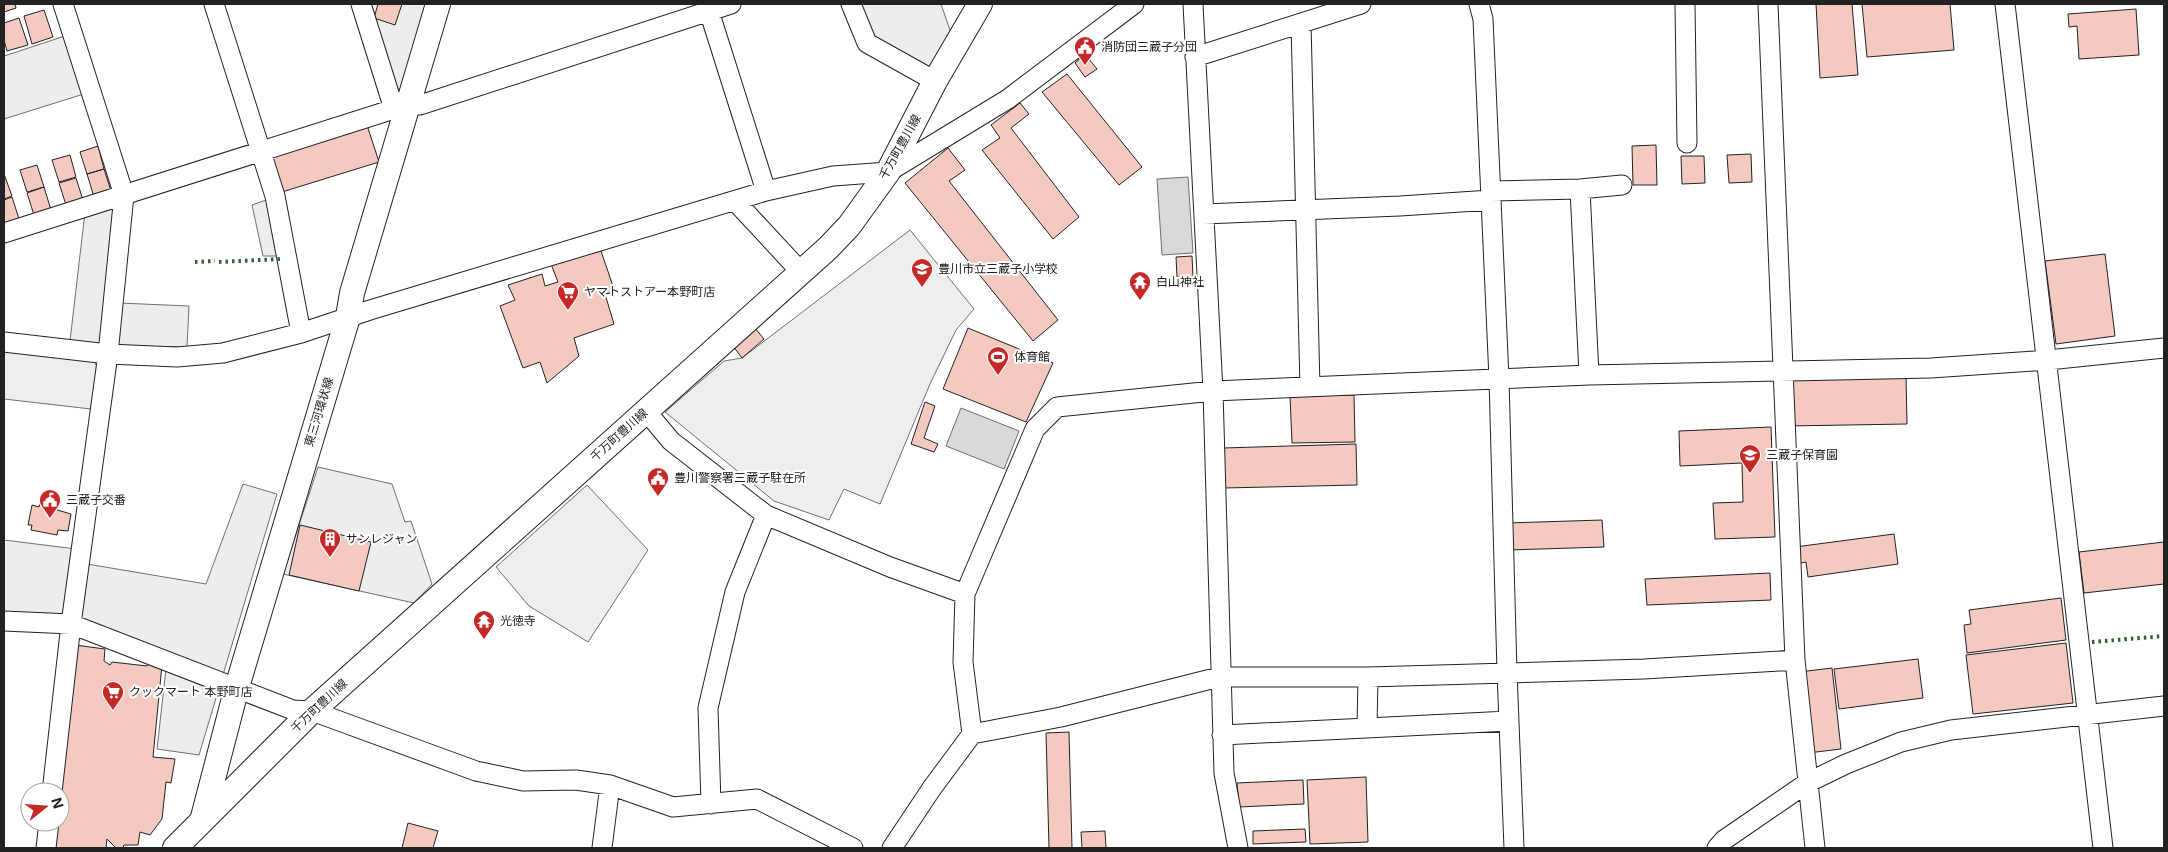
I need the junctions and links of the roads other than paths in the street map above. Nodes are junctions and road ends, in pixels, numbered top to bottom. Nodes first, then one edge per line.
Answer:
1 (63, 4) edge
2 (214, 4) edge
3 (361, 4) edge
4 (438, 4) edge
5 (731, 4) edge
6 (851, 4) edge
7 (980, 4) edge
8 (1134, 4) edge
9 (1193, 4) edge
10 (1361, 4) edge
11 (1479, 4) edge
12 (1685, 4) edge
13 (1768, 4) edge
14 (2005, 4) edge
15 (709, 11) junction
16 (1301, 23) junction
17 (1195, 57) junction
18 (935, 81) junction
19 (401, 107) junction
20 (1687, 142) dead end
21 (260, 151) junction
22 (888, 172) junction
23 (1622, 185) dead end
24 (1580, 188) junction
25 (766, 192) junction
26 (124, 195) junction
27 (1491, 196) junction
28 (736, 202) junction
29 (1306, 210) junction
30 (1204, 214) junction
31 (4, 233) edge
32 (801, 272) junction
33 (348, 317) junction
34 (301, 333) junction
35 (4, 342) edge
36 (2164, 348) edge
37 (108, 354) junction
38 (2048, 360) junction
39 (1783, 370) junction
40 (1589, 376) junction
41 (1499, 379) junction
42 (1310, 387) junction
43 (1213, 391) junction
44 (646, 411) junction
45 (766, 515) junction
46 (965, 594) junction
47 (4, 621) edge
48 (71, 624) junction
49 (1795, 660) junction
50 (1506, 672) junction
51 (1220, 677) junction
52 (1368, 677) junction
53 (237, 687) junction
54 (2164, 706) edge
55 (312, 711) junction
56 (2088, 716) junction
57 (1509, 721) junction
58 (1367, 728) junction
59 (972, 734) junction
60 (1222, 735) junction
61 (53, 782) edge
62 (1807, 783) junction
63 (610, 785) junction
64 (711, 804) junction
65 (202, 821) junction
66 (48, 832) edge
67 (46, 848) edge
68 (175, 848) edge
69 (194, 848) edge
70 (602, 848) edge
71 (853, 848) edge
72 (892, 848) edge
73 (1238, 848) edge
74 (1514, 848) edge
75 (1716, 848) edge
76 (1814, 848) edge
77 (2104, 848) edge

1 - 26 street
2 - 21 street
3 - 19 street
4 - 19 main road, 東三河環状線
5 - 15 street
6 - 18 street
7 - 18 main road, 千万町豊川線
8 - 22 street
9 - 17 street
10 - 16 street
11 - 27 street
12 - 20 street
13 - 39 street
14 - 38 street
15 - 19 street
15 - 25 street
16 - 17 street
16 - 29 street
17 - 30 street
18 - 22 main road, 千万町豊川線
19 - 21 street
19 - 33 main road, 東三河環状線
21 - 26 street
21 - 34 street
22 - 25 street
22 - 32 main road, 千万町豊川線
23 - 24 street
24 - 27 street
24 - 40 street
25 - 28 street
26 - 31 street
26 - 37 street
27 - 29 street
27 - 41 street
28 - 32 street
28 - 33 street
29 - 30 street
29 - 42 street
30 - 43 street
32 - 44 main road, 千万町豊川線
33 - 34 street
33 - 53 main road, 東三河環状線
34 - 37 street
35 - 37 street
36 - 38 street
37 - 48 street
38 - 39 street
38 - 56 street
39 - 40 street
39 - 49 street
40 - 41 street
41 - 42 street
41 - 50 street
42 - 43 street
43 - 46 street
43 - 51 street
44 - 45 street
44 - 55 main road, 千万町豊川線
45 - 46 street
45 - 64 street
46 - 59 street
47 - 48 street
48 - 53 street
48 - 61 street
49 - 50 street
49 - 62 street
50 - 52 street
50 - 57 street
51 - 52 street
51 - 59 street
51 - 60 street
52 - 58 street
53 - 55 street
53 - 65 main road, 東三河環状線
54 - 56 street
55 - 63 street
55 - 65 main road, 千万町豊川線
56 - 62 street
56 - 77 street
57 - 58 street
57 - 74 street
58 - 60 street
59 - 72 street
60 - 73 street
62 - 75 street
62 - 76 street
63 - 64 street
63 - 70 street
64 - 71 street
65 - 68 main road, 千万町豊川線
65 - 69 main road, 東三河環状線
66 - 67 street

